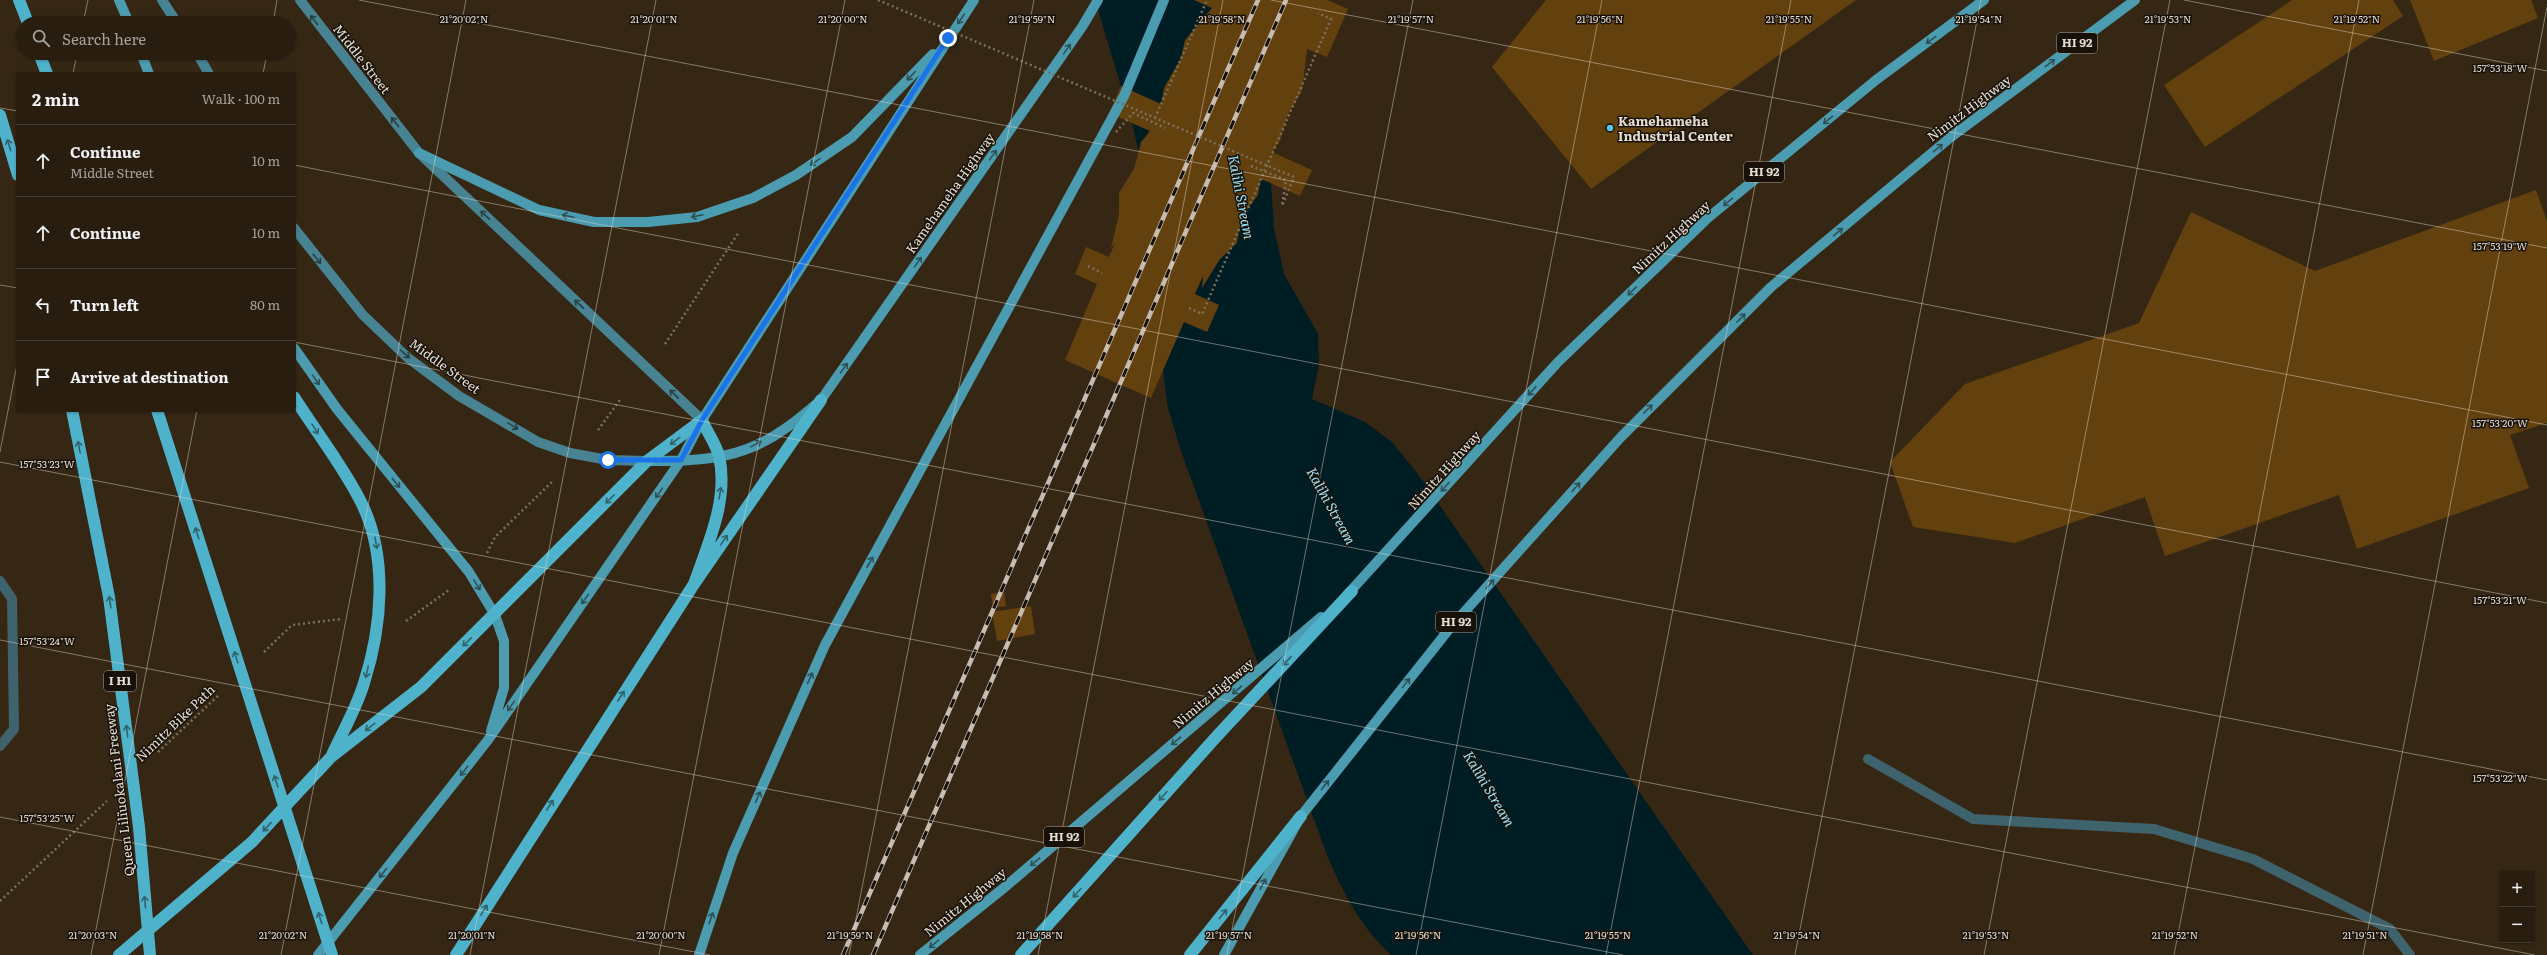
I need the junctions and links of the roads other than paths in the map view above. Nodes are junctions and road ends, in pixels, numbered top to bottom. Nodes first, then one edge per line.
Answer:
1 (19, 0) edge
2 (120, 0) edge
3 (162, 0) edge
4 (300, 0) edge
5 (974, 0) edge
6 (1098, 0) edge
7 (1164, 0) edge
8 (1984, 0) edge
9 (2135, 0) edge
10 (25, 16) edge
11 (126, 16) edge
12 (172, 16) edge
13 (948, 38) junction
14 (42, 60) edge
15 (144, 60) edge
16 (201, 60) edge
17 (46, 72) edge
18 (148, 72) edge
19 (208, 72) edge
20 (0, 115) edge
21 (419, 153) junction
22 (16, 168) edge
23 (296, 230) edge
24 (296, 351) edge
25 (296, 400) edge
26 (821, 400) junction
27 (72, 412) edge
28 (158, 412) edge
29 (702, 420) junction
30 (719, 456) junction
31 (681, 460) junction
32 (647, 462) junction
33 (0, 581) edge
34 (694, 584) junction
35 (1352, 591) junction
36 (495, 615) junction
37 (488, 740) junction
38 (0, 746) edge
39 (331, 757) junction
40 (1868, 759) dead end
41 (1301, 816) junction
42 (119, 955) edge
43 (150, 955) edge
44 (318, 955) edge
45 (332, 955) edge
46 (456, 955) edge
47 (699, 955) edge
48 (920, 955) edge
49 (1021, 955) edge
50 (1190, 955) edge
51 (1224, 955) edge
52 (2410, 955) edge

1 - 10 highway
2 - 11 main road
3 - 12 main road
21 -> 4 main road, Middle Street
5 -> 13 main road
26 -> 6 main road, Kamehameha Highway
47 -> 7 main road
8 -> 35 main road, Nimitz Highway / HI 92
41 -> 9 main road, Nimitz Highway / HI 92
13 -> 21 main road
13 - 29 main road
14 - 17 highway
15 - 18 main road
16 - 19 main road
22 -> 20 highway
29 -> 21 main road, Middle Street
23 -> 32 main road, Middle Street
24 -> 36 main road
25 -> 39 highway
30 -> 26 main road, Kamehameha Highway
34 -> 26 highway
43 -> 27 highway, Queen Liliʻuokalani Freeway / I H1, bridge
45 -> 28 highway, bridge
29 - 30 highway
29 - 31 main road
29 -> 32 highway
30 - 31 main road, Kamehameha Highway
34 -> 30 highway
31 - 32 main road, Kamehameha Highway
31 -> 37 main road
32 -> 36 highway
33 - 38 lane
46 -> 34 highway
35 -> 48 main road, Nimitz Highway / HI 92
35 -> 49 highway
36 - 37 main road
36 -> 39 highway
37 -> 44 main road
39 -> 42 highway
40 - 52 lane
50 -> 41 highway
51 -> 41 main road, Nimitz Highway / HI 92

